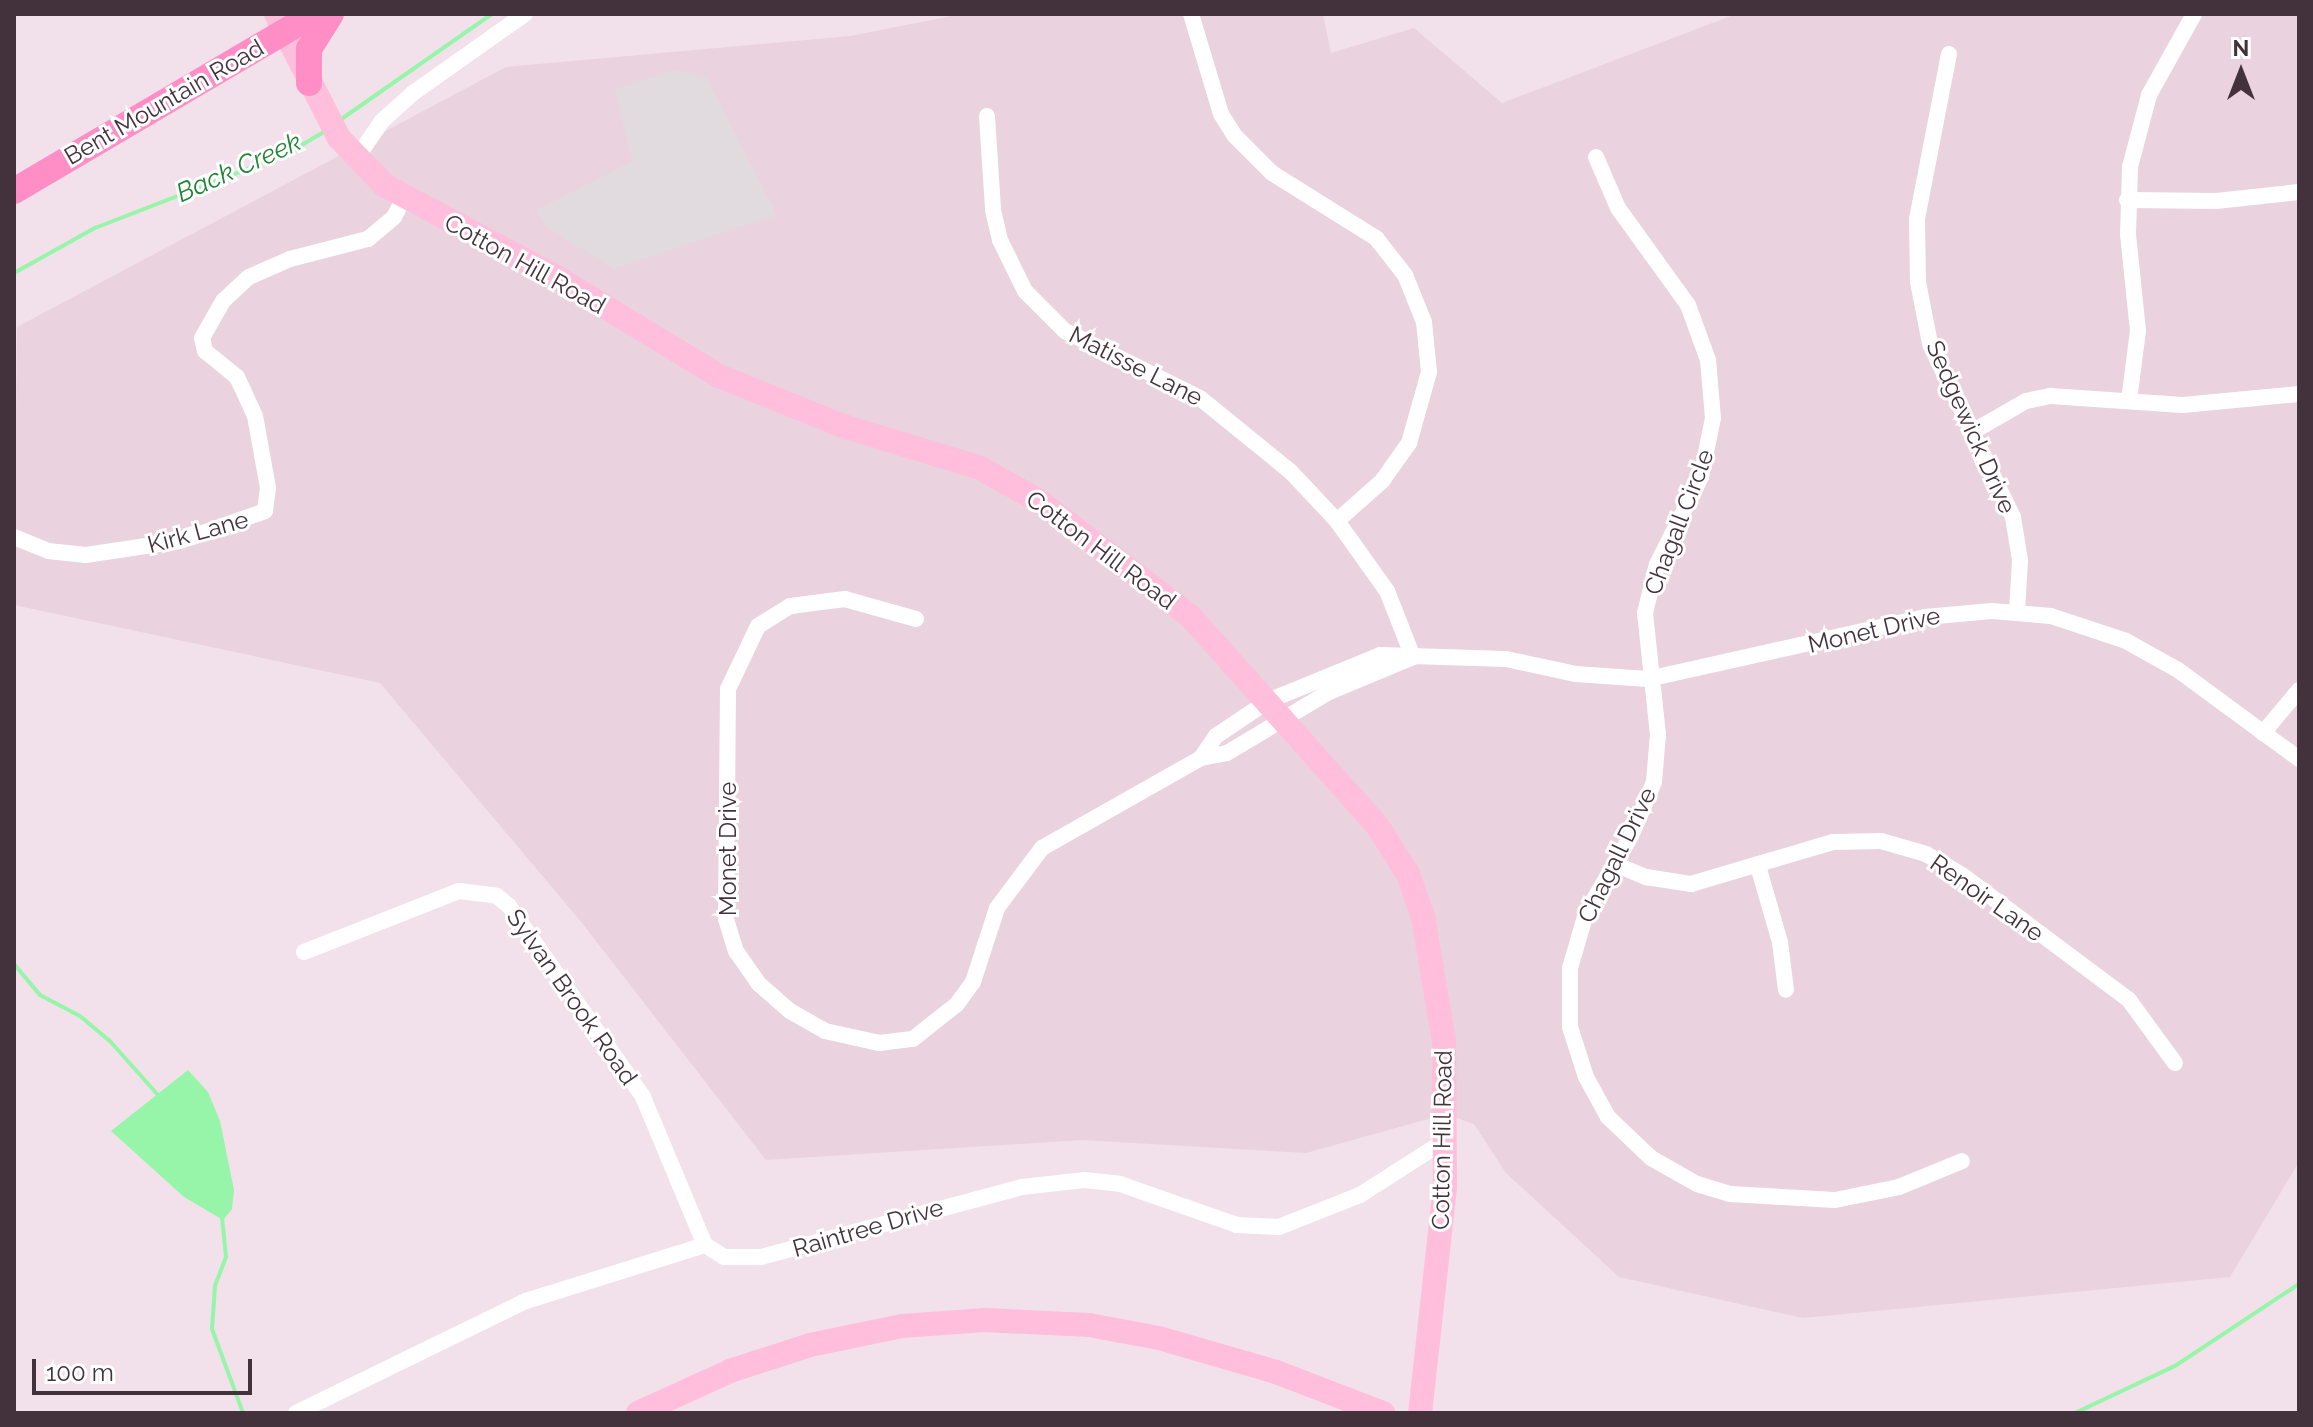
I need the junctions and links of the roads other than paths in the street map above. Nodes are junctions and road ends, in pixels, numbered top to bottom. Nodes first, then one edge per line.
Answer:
1 (315, 14) edge
2 (331, 14) edge
3 (525, 14) edge
4 (1191, 14) edge
5 (2194, 14) edge
6 (280, 23) edge
7 (1949, 54) dead end
8 (309, 83) junction
9 (987, 116) dead end
10 (1596, 157) dead end
11 (356, 159) junction
12 (14, 191) edge
13 (2299, 192) edge
14 (404, 198) junction
15 (2127, 200) junction
16 (2299, 394) edge
17 (2129, 401) junction
18 (1972, 432) junction
19 (1337, 521) junction
20 (14, 537) edge
21 (2017, 612) junction
22 (916, 619) dead end
23 (1413, 657) junction
24 (1648, 679) junction
25 (2299, 690) edge
26 (1268, 701) junction
27 (1286, 720) junction
28 (2263, 733) junction
29 (1201, 758) junction
30 (2299, 759) edge
31 (1615, 864) junction
32 (1758, 866) junction
33 (304, 952) dead end
34 (1786, 990) dead end
35 (2175, 1063) dead end
36 (1446, 1140) junction
37 (1962, 1161) dead end
38 (705, 1245) junction
39 (296, 1413) edge
40 (638, 1413) edge
41 (1383, 1413) edge
42 (1420, 1413) edge

1 - 6 main road, Bent Mountain Road
2 - 8 main road
3 - 11 street
4 - 19 street
5 - 15 street
6 - 8 street, Cotton Hill Road
6 - 12 main road, Bent Mountain Road
7 - 18 street, Sedgewick Drive
8 - 11 street, Cotton Hill Road
9 - 19 street, Matisse Lane
10 - 24 street, Chagall Circle
11 - 14 street, Cotton Hill Road
13 - 15 street
14 - 20 street, Kirk Lane
14 - 26 street, Cotton Hill Road
15 - 17 street
16 - 17 street
17 - 18 street
18 - 21 street, Sedgewick Drive
19 - 23 street, Matisse Lane
21 - 24 street, Monet Drive
21 - 28 street, Monet Drive
22 - 29 street, Monet Drive
23 - 24 street, Monet Drive
23 - 26 street, Monet Drive
23 - 27 street, Monet Drive
24 - 31 street, Chagall Drive
25 - 28 street
26 - 27 street, Cotton Hill Road
26 - 29 street, Monet Drive
27 - 29 street, Monet Drive
27 - 36 street, Cotton Hill Road
28 - 30 street, Monet Drive
31 - 32 street, Renoir Lane
31 - 37 street, Chagall Drive
32 - 34 street
32 - 35 street, Renoir Lane
33 - 38 street, Sylvan Brook Road
36 - 38 street, Raintree Drive
36 - 42 street, Cotton Hill Road
38 - 39 street
40 - 41 street

